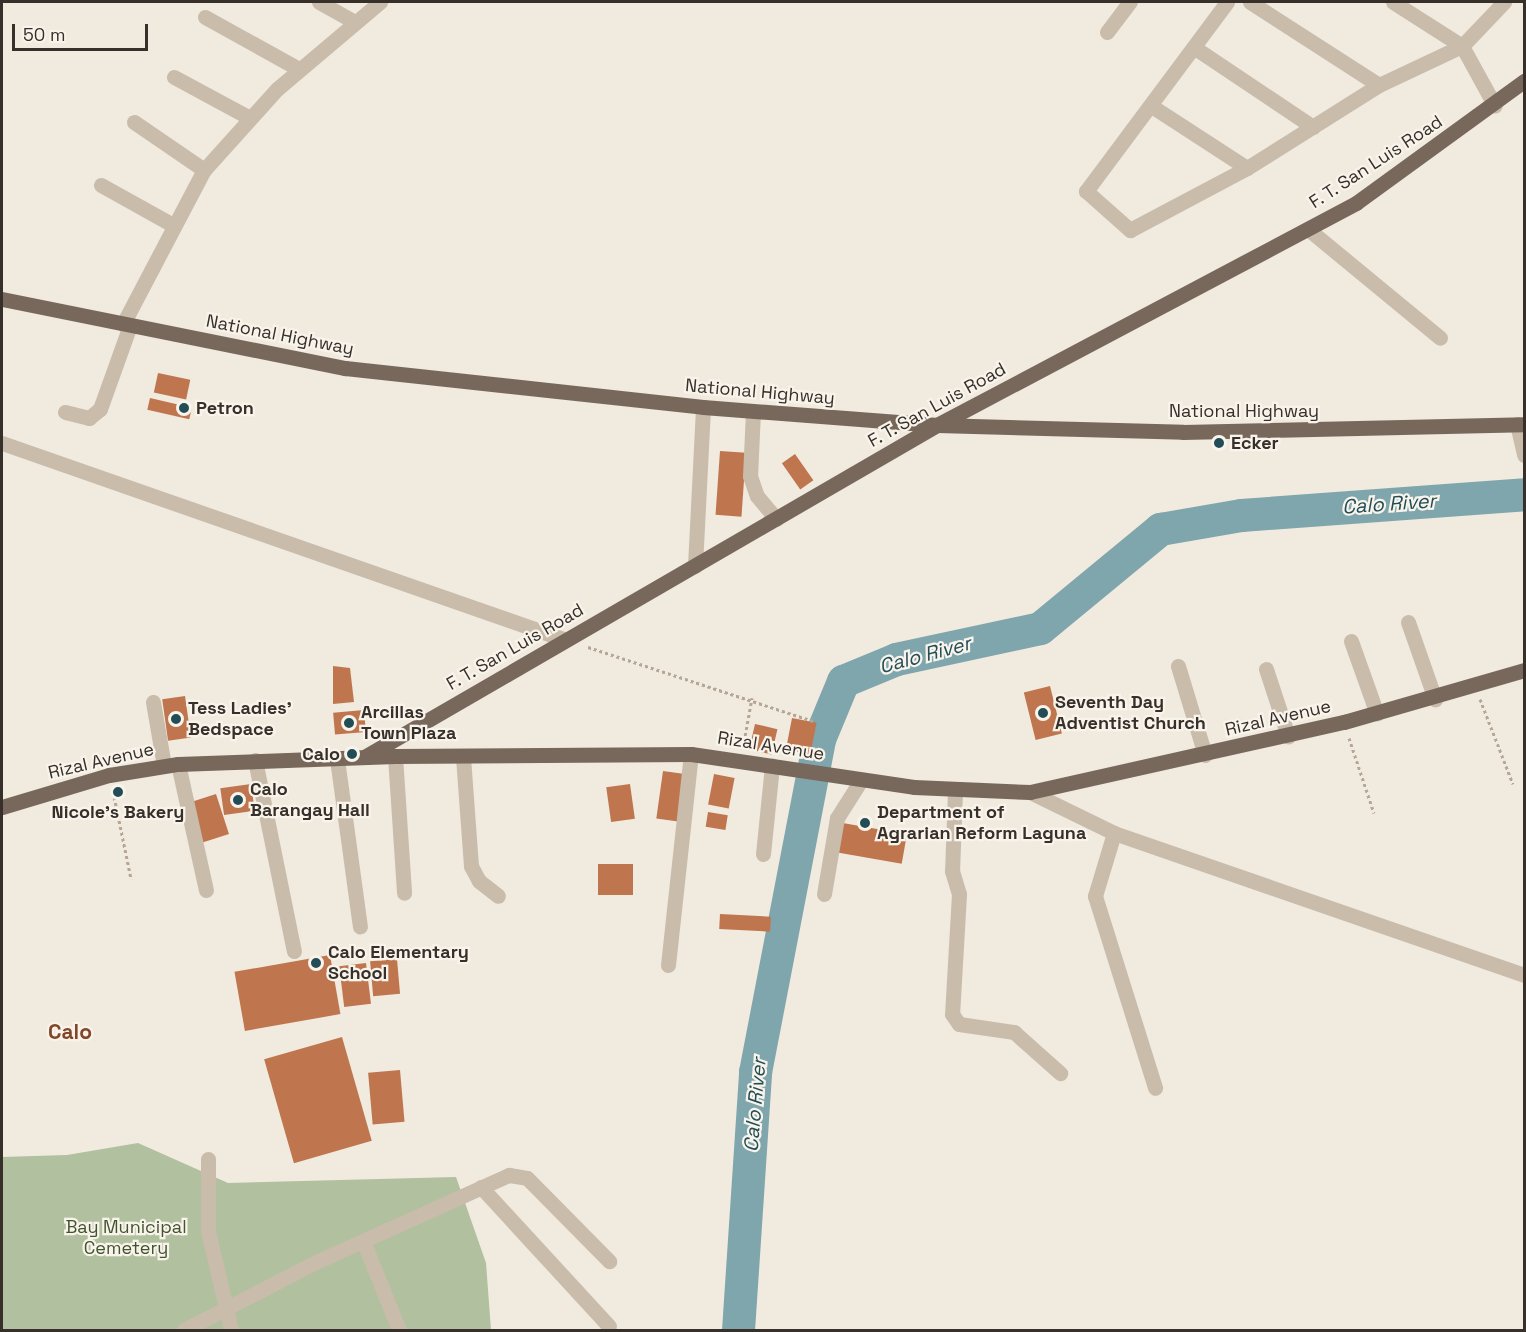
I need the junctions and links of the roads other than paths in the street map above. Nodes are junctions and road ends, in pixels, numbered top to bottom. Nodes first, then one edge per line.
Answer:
1 (319, 2) edge
2 (380, 2) edge
3 (1130, 2) edge
4 (1227, 2) edge
5 (1250, 2) edge
6 (1393, 2) edge
7 (1504, 2) edge
8 (204, 17) dead end
9 (355, 22) junction
10 (1107, 32) dead end
11 (1462, 46) junction
12 (1195, 48) junction
13 (299, 69) junction
14 (174, 77) dead end
15 (1524, 81) edge
16 (1379, 85) junction
17 (1495, 106) junction
18 (1153, 107) junction
19 (250, 118) junction
20 (134, 122) dead end
21 (1313, 127) junction
22 (1247, 168) junction
23 (204, 170) junction
24 (100, 185) dead end
25 (173, 225) junction
26 (1308, 229) junction
27 (2, 299) edge
28 (126, 324) junction
29 (1440, 338) dead end
30 (703, 407) junction
31 (753, 411) junction
32 (65, 412) dead end
33 (1521, 424) edge
34 (938, 426) junction
35 (2, 443) edge
36 (1524, 455) edge
37 (776, 519) junction
38 (695, 566) junction
39 (1408, 622) dead end
40 (567, 640) junction
41 (1351, 641) dead end
42 (1178, 666) dead end
43 (1266, 669) dead end
44 (1524, 670) edge
45 (1435, 699) junction
46 (153, 702) dead end
47 (1377, 714) junction
48 (1288, 736) junction
49 (691, 754) junction
50 (1205, 754) junction
51 (395, 756) junction
52 (363, 757) junction
53 (463, 757) junction
54 (337, 759) junction
55 (255, 760) junction
56 (171, 765) junction
57 (772, 765) junction
58 (861, 780) junction
59 (955, 791) junction
60 (1030, 792) junction
61 (2, 807) edge
62 (1113, 833) junction
63 (763, 854) dead end
64 (206, 890) dead end
65 (404, 893) dead end
66 (824, 894) dead end
67 (498, 896) dead end
68 (360, 926) dead end
69 (294, 951) dead end
70 (668, 965) dead end
71 (1524, 975) edge
72 (1060, 1073) dead end
73 (1155, 1088) dead end
74 (208, 1159) dead end
75 (481, 1187) junction
76 (364, 1243) junction
77 (609, 1261) dead end
78 (222, 1311) junction
79 (609, 1326) dead end
80 (184, 1330) edge
81 (231, 1330) edge
82 (399, 1330) edge

1 - 9 street
2 - 9 street
3 - 10 street
4 - 12 street
5 - 16 street
6 - 11 street
7 - 11 street
8 - 13 street
9 - 13 street
11 - 16 street
11 - 17 street
12 - 18 street
12 - 21 street
13 - 19 street
14 - 19 street
15 - 17 main road, F. T. San Luis Road
16 - 21 street
17 - 26 main road, F. T. San Luis Road
18 - 22 street
18 - 22 street
19 - 23 street
20 - 23 street
21 - 22 street
23 - 25 street
24 - 25 street
25 - 28 street
26 - 29 street
26 - 34 main road, F. T. San Luis Road
27 - 28 main road, National Highway
28 - 30 main road, National Highway
28 - 32 street
30 - 31 main road, National Highway
30 - 38 street
31 - 34 main road, National Highway
31 - 37 street
33 - 34 main road, National Highway
33 - 36 street
34 - 37 main road, F. T. San Luis Road
35 - 40 street
37 - 38 main road, F. T. San Luis Road
38 - 40 main road, F. T. San Luis Road
39 - 45 street
40 - 52 main road, F. T. San Luis Road
41 - 47 street
42 - 50 street
43 - 48 street
44 - 45 main road, Rizal Avenue
45 - 47 main road, Rizal Avenue
46 - 56 street
47 - 48 main road, Rizal Avenue
48 - 50 main road, Rizal Avenue
49 - 53 main road, Rizal Avenue
49 - 57 main road, Rizal Avenue
49 - 70 street
50 - 60 main road, Rizal Avenue
51 - 52 main road, Rizal Avenue
51 - 53 main road, Rizal Avenue
51 - 65 street
52 - 54 main road, Rizal Avenue
53 - 67 street
54 - 55 main road, Rizal Avenue
54 - 68 street
55 - 56 main road, Rizal Avenue
55 - 69 street
56 - 61 main road, Rizal Avenue
56 - 64 street
57 - 58 main road, Rizal Avenue
57 - 63 street
58 - 59 main road, Rizal Avenue
58 - 66 street
59 - 60 main road, Rizal Avenue
59 - 72 street
60 - 62 street
62 - 71 street
62 - 73 street
74 - 78 street
75 - 76 street
75 - 77 street
75 - 79 street
76 - 78 street
76 - 82 street
78 - 80 street
78 - 81 street

